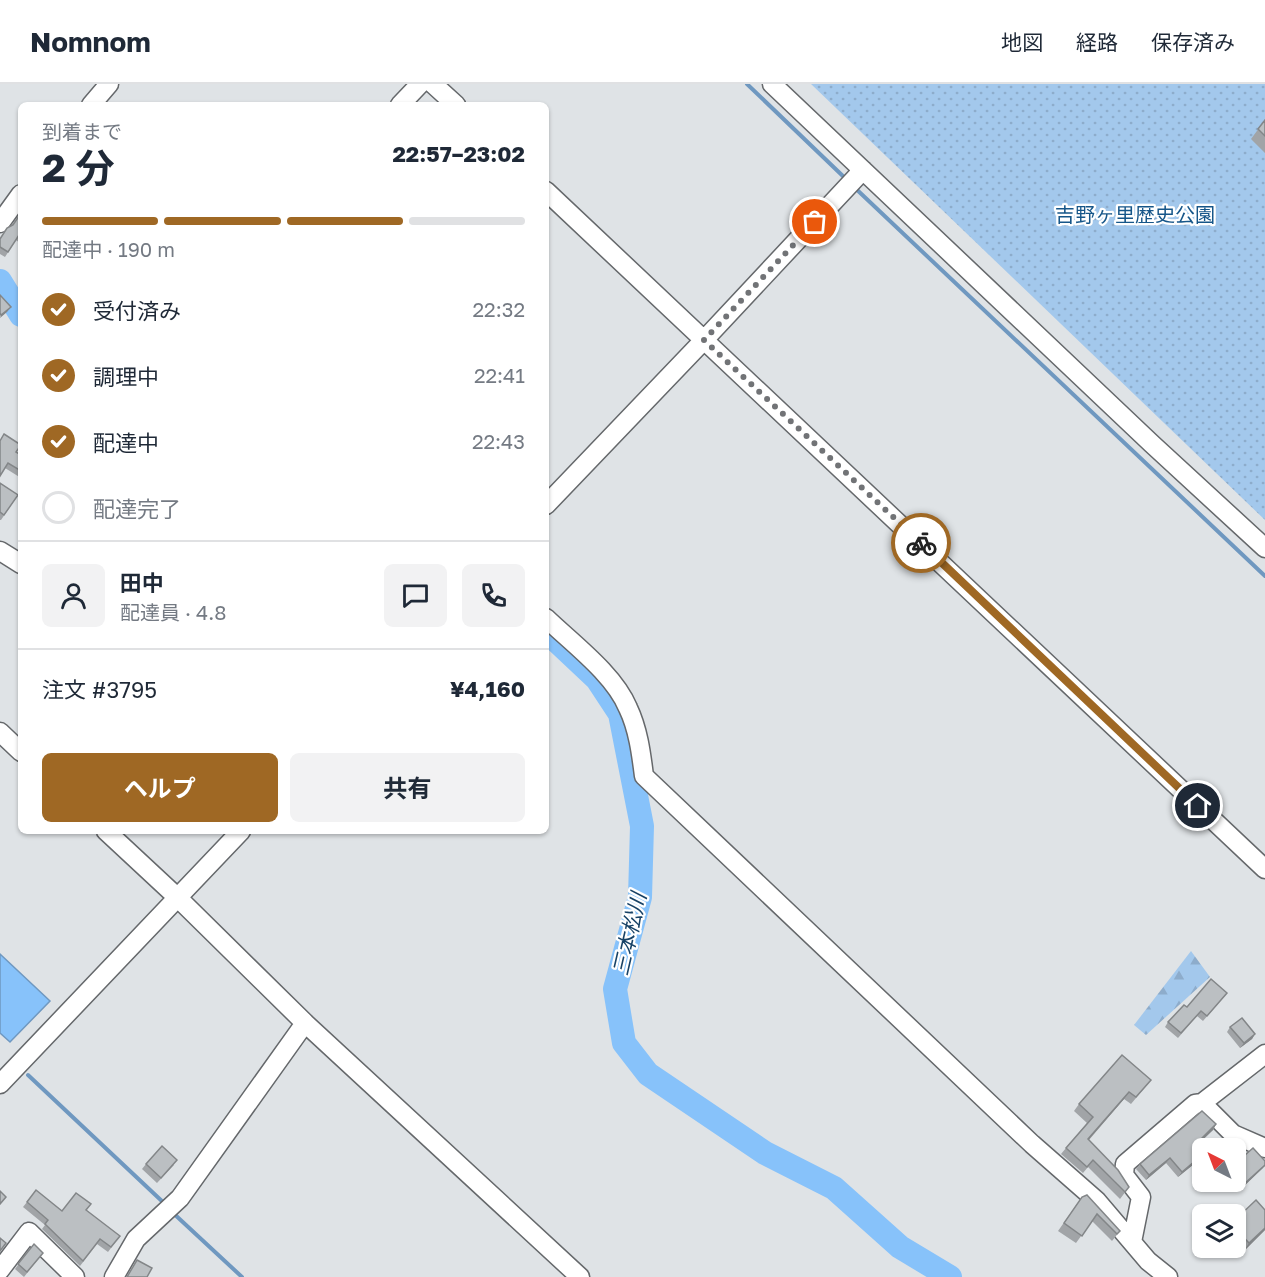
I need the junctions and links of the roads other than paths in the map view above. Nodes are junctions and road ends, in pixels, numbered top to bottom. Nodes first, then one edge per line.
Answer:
1 (108, 84) edge
2 (420, 84) edge
3 (434, 84) edge
4 (772, 84) edge
5 (93, 102) edge
6 (403, 102) edge
7 (453, 102) edge
8 (862, 171) junction
9 (549, 194) edge
10 (18, 198) edge
11 (0, 223) edge
12 (704, 340) junction
13 (549, 502) edge
14 (1265, 548) edge
15 (0, 551) edge
16 (18, 562) edge
17 (549, 621) edge
18 (0, 732) edge
19 (18, 749) edge
20 (109, 834) edge
21 (238, 834) edge
22 (1265, 869) edge
23 (178, 898) junction
24 (305, 1023) junction
25 (1265, 1054) edge
26 (0, 1084) edge
27 (1202, 1103) junction
28 (1265, 1148) edge
29 (1132, 1242) junction
30 (0, 1270) edge
31 (75, 1277) edge
32 (114, 1277) edge
33 (580, 1277) edge
34 (1168, 1277) edge

1 - 5 street
2 - 6 street
3 - 7 street
4 - 8 street
8 - 12 street
8 - 14 street
9 - 12 street
10 - 11 street
12 - 13 street
12 - 22 street
15 - 16 street
17 - 29 street
18 - 19 street
20 - 23 street
21 - 23 street
23 - 24 street
23 - 26 street
24 - 32 street
24 - 33 street
25 - 27 street
27 - 28 street
27 - 29 street
29 - 34 street
30 - 31 street

